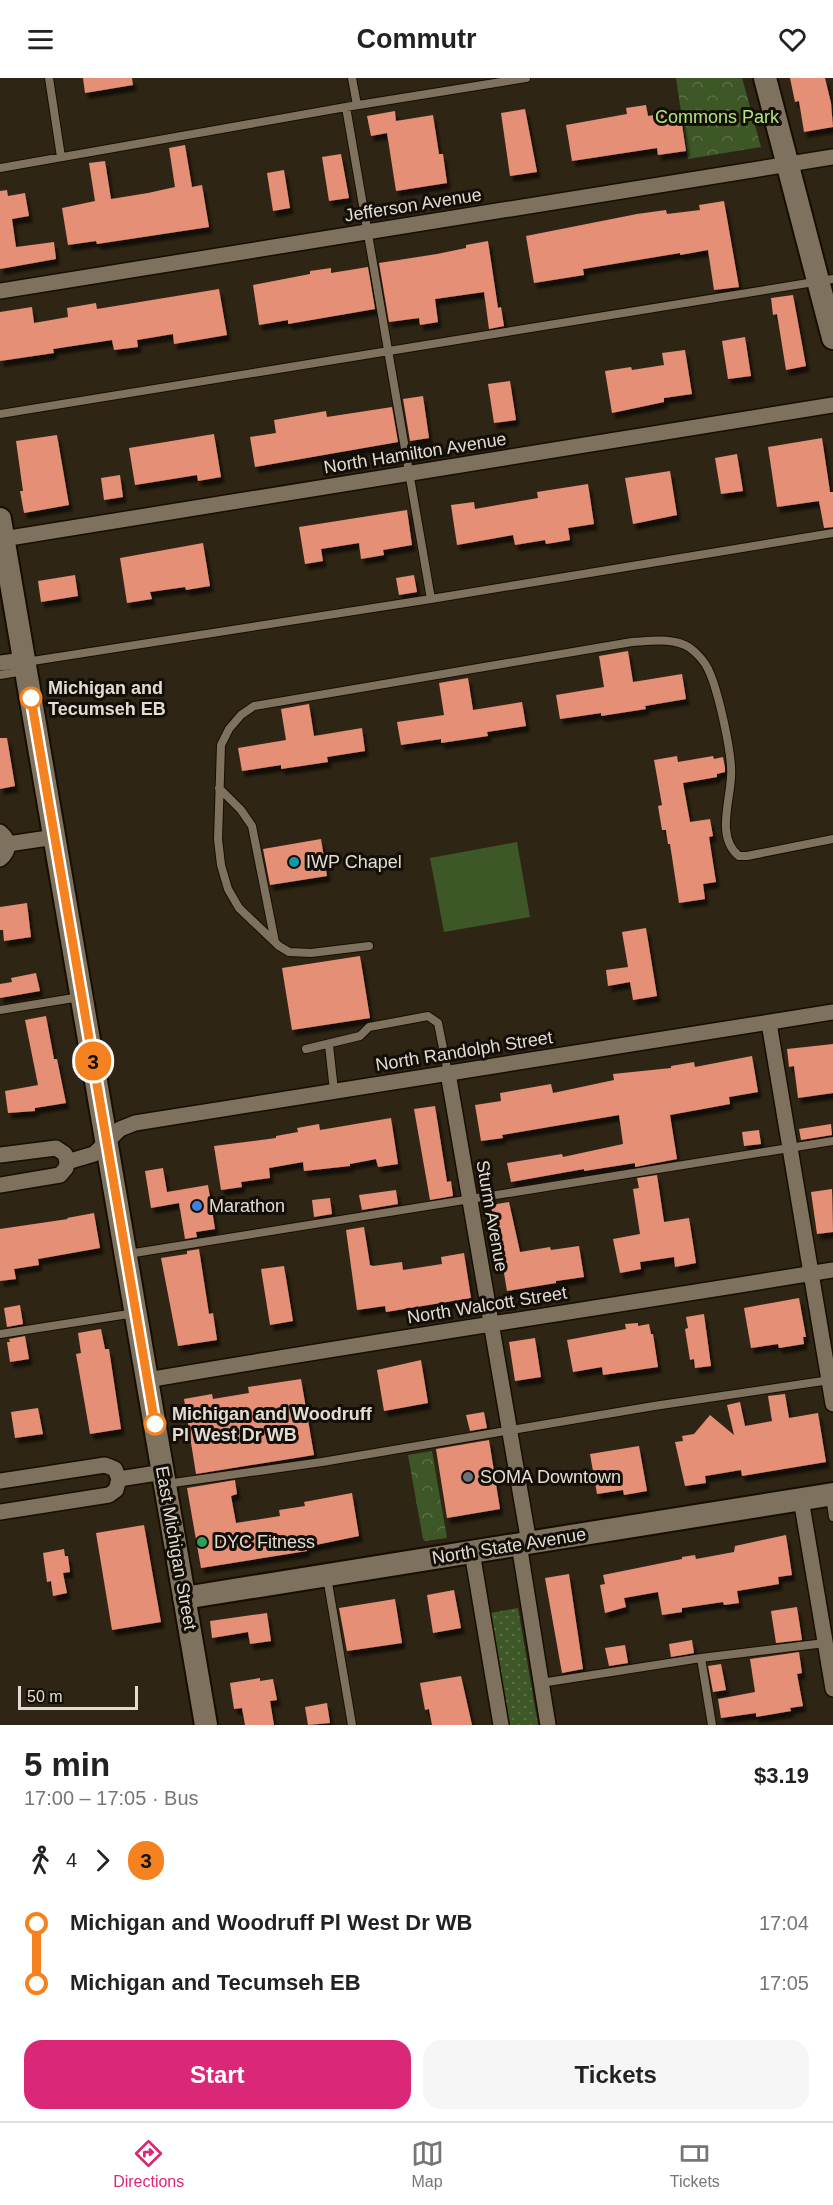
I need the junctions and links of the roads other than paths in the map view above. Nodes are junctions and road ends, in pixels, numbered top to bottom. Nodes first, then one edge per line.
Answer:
1 (49, 78) edge
2 (352, 78) edge
3 (526, 78) edge
4 (765, 78) edge
5 (357, 105) junction
6 (346, 107) junction
7 (62, 157) junction
8 (833, 157) edge
9 (788, 165) junction
10 (0, 168) edge
11 (368, 232) junction
12 (826, 280) edge
13 (0, 291) edge
14 (833, 338) edge
15 (390, 352) junction
16 (833, 405) edge
17 (0, 414) edge
18 (411, 473) junction
19 (2, 529) edge
20 (833, 533) edge
21 (431, 599) junction
22 (0, 663) edge
23 (25, 664) junction
24 (0, 675) edge
25 (219, 788) junction
26 (55, 837) junction
27 (4, 838) edge
28 (833, 839) edge
29 (0, 859) edge
30 (276, 943) junction
31 (369, 946) dead end
32 (82, 997) junction
33 (0, 1010) edge
34 (833, 1012) edge
35 (769, 1023) junction
36 (329, 1045) junction
37 (306, 1049) dead end
38 (448, 1073) junction
39 (334, 1090) junction
40 (833, 1141) edge
41 (107, 1142) junction
42 (790, 1148) junction
43 (0, 1155) edge
44 (67, 1161) junction
45 (0, 1185) edge
46 (470, 1201) junction
47 (126, 1254) junction
48 (833, 1270) edge
49 (811, 1274) junction
50 (136, 1313) junction
51 (491, 1325) junction
52 (0, 1334) edge
53 (147, 1380) junction
54 (831, 1380) edge
55 (833, 1404) edge
56 (509, 1429) junction
57 (164, 1478) junction
58 (119, 1479) junction
59 (0, 1481) edge
60 (831, 1495) edge
61 (801, 1499) junction
62 (0, 1512) edge
63 (833, 1517) edge
64 (524, 1544) junction
65 (472, 1552) junction
66 (327, 1575) junction
67 (184, 1598) junction
68 (825, 1642) junction
69 (701, 1658) junction
70 (541, 1683) junction
71 (833, 1689) edge
72 (206, 1725) edge
73 (352, 1725) edge
74 (501, 1725) edge
75 (548, 1725) edge
76 (712, 1725) edge

1 - 7 lane
2 - 5 lane
3 - 5 lane
4 - 9 main road
5 - 6 lane
6 - 7 lane
6 - 11 lane
7 - 10 lane
8 - 9 street, Jefferson Avenue
9 - 11 street, Jefferson Avenue
9 - 12 main road
11 - 13 street, Jefferson Avenue
11 - 15 lane
12 - 14 main road
12 - 15 lane
15 - 17 lane
15 - 18 lane
16 - 18 street, North Hamilton Avenue
18 - 19 street, North Hamilton Avenue
18 - 21 lane
19 - 23 main road, East Michigan Street
20 - 21 lane
21 - 23 lane
22 - 23 street
23 - 24 lane
23 - 26 main road, East Michigan Street
25 - 28 lane
25 - 30 lane
25 - 30 lane
26 - 27 street
26 - 32 main road, East Michigan Street
27 - 29 street
30 - 31 lane
32 - 33 lane
32 - 41 main road, East Michigan Street
34 - 35 street, North Randolph Street
35 - 38 street, North Randolph Street
35 - 42 street
36 - 37 lane
36 - 38 lane
36 - 39 lane
38 - 39 street, North Randolph Street
38 - 46 street, Sturm Avenue
39 - 41 street, North Randolph Street
40 - 42 lane
41 - 44 street, North Randolph Street
41 - 47 main road, East Michigan Street
42 - 46 lane
42 - 49 street
43 - 44 street
44 - 45 street
46 - 47 lane
46 - 51 street, Sturm Avenue
47 - 50 main road, East Michigan Street
48 - 49 street, North Walcott Street
49 - 51 street, North Walcott Street
49 - 54 street
50 - 52 lane
50 - 53 main road, East Michigan Street
51 - 53 street, North Walcott Street
51 - 56 street, Sturm Avenue
53 - 57 main road, East Michigan Street
54 - 55 street
54 - 56 lane
56 - 57 lane
56 - 64 street, Sturm Avenue
57 - 58 street
57 - 67 main road, East Michigan Street
58 - 59 street
58 - 62 street
60 - 61 main road, North State Avenue
60 - 63 lane
61 - 64 main road, North State Avenue
61 - 68 street
64 - 65 main road, North State Avenue
64 - 70 street, Sturm Avenue
65 - 66 main road, North State Avenue
65 - 74 street
66 - 67 main road, North State Avenue
66 - 73 lane
67 - 72 main road, East Michigan Street
68 - 69 lane
68 - 71 street
69 - 70 lane
69 - 76 lane
70 - 75 street, Sturm Avenue

